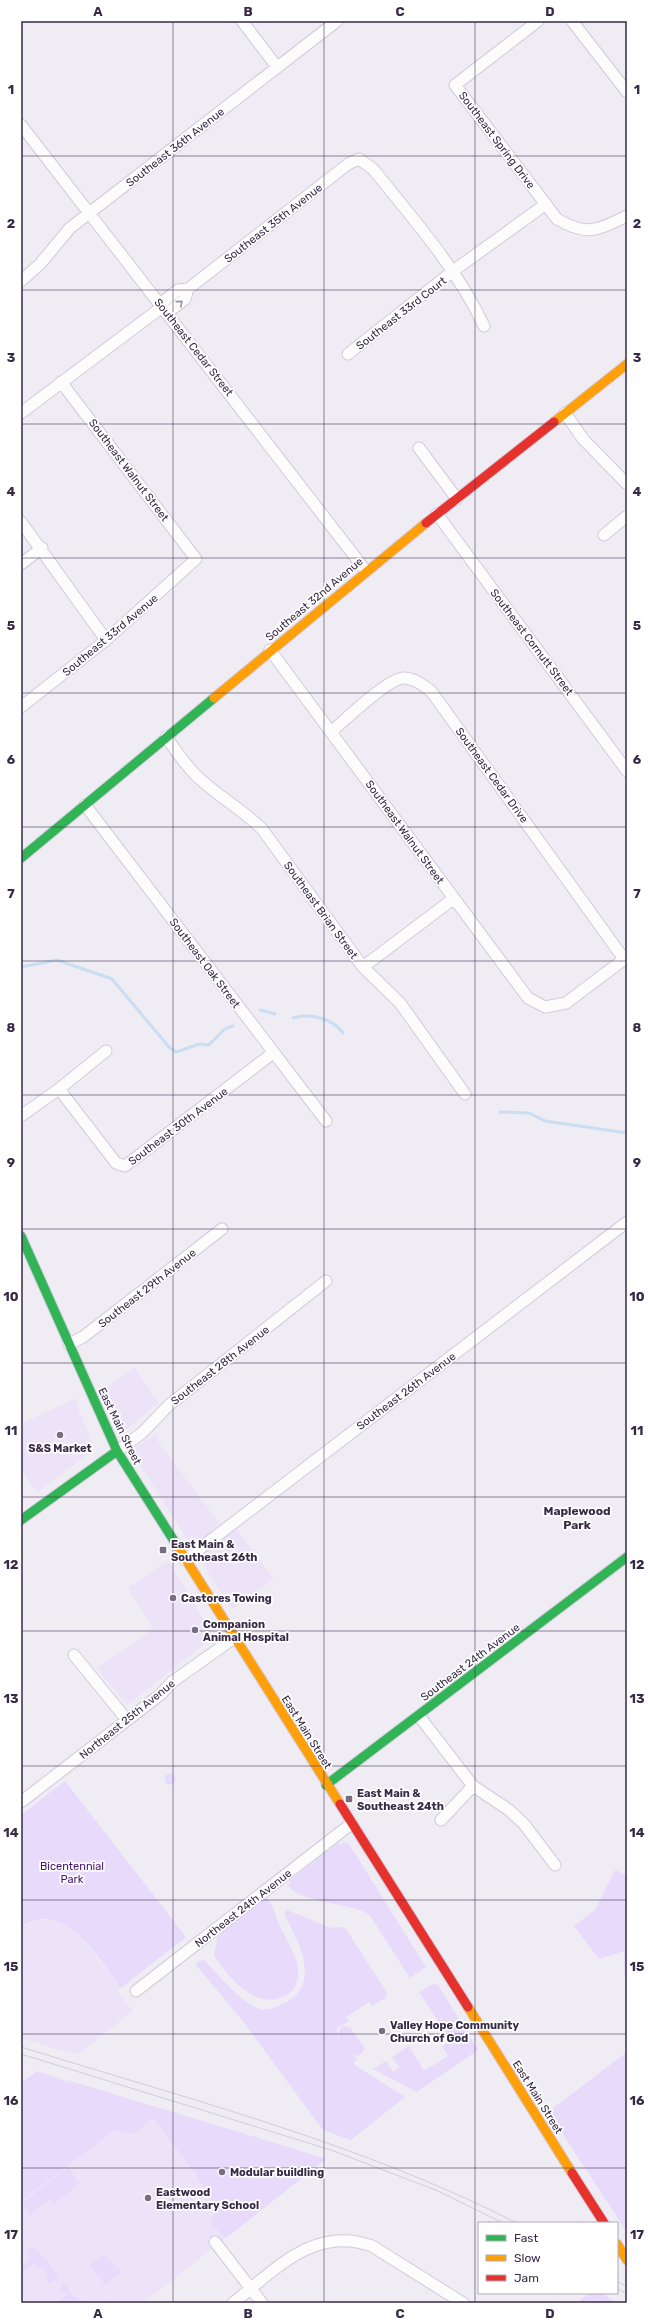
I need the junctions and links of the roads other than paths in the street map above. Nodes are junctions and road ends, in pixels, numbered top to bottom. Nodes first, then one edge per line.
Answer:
1 (242, 21) edge
2 (337, 21) edge
3 (538, 21) edge
4 (572, 21) edge
5 (277, 67) junction
6 (627, 92) edge
7 (21, 125) edge
8 (546, 204) junction
9 (89, 213) junction
10 (627, 216) edge
11 (453, 271) junction
12 (21, 281) edge
13 (163, 308) junction
14 (484, 326) dead end
15 (348, 354) dead end
16 (627, 364) edge
17 (61, 382) junction
18 (21, 413) edge
19 (565, 413) junction
20 (419, 448) dead end
21 (627, 484) edge
22 (457, 499) junction
23 (437, 514) junction
24 (627, 516) edge
25 (21, 522) edge
26 (604, 535) dead end
27 (42, 548) junction
28 (196, 559) joint
29 (21, 564) edge
30 (366, 571) junction
31 (106, 640) junction
32 (270, 650) junction
33 (21, 708) edge
34 (331, 732) junction
35 (166, 737) junction
36 (627, 771) edge
37 (85, 805) junction
38 (21, 858) edge
39 (453, 899) junction
40 (626, 958) edge
41 (363, 967) junction
42 (106, 1050) dead end
43 (273, 1053) junction
44 (59, 1089) junction
45 (465, 1094) dead end
46 (21, 1116) edge
47 (326, 1121) dead end
48 (627, 1222) edge
49 (222, 1229) dead end
50 (21, 1236) edge
51 (326, 1281) dead end
52 (69, 1344) junction
53 (117, 1451) junction
54 (21, 1520) edge
55 (627, 1557) edge
56 (185, 1560) junction
57 (234, 1638) junction
58 (74, 1654) dead end
59 (419, 1716) junction
60 (127, 1720) junction
61 (326, 1785) junction
62 (473, 1786) junction
63 (21, 1802) edge
64 (441, 1820) dead end
65 (351, 1824) junction
66 (555, 1865) dead end
67 (136, 1991) dead end
68 (603, 2222) edge
69 (215, 2242) dead end
70 (618, 2246) edge
71 (627, 2260) edge
72 (251, 2289) junction
73 (233, 2303) edge
74 (262, 2303) edge
75 (463, 2303) edge

1 - 5 street
2 - 5 street, Southeast 36th Avenue
3 - 8 street, Southeast Spring Drive
4 - 6 street
5 - 9 street, Southeast 36th Avenue
7 - 9 street, Southeast Cedar Street
8 - 10 street, Southeast Spring Drive
8 - 11 street
9 - 12 street, Southeast 36th Avenue
9 - 13 street, Southeast Cedar Street
11 - 13 street, Southeast 35th Avenue
11 - 14 street
11 - 15 street, Southeast 33rd Court
13 - 17 street, Southeast 35th Avenue
13 - 30 street, Southeast Cedar Street
16 - 19 main road, Southeast 32nd Avenue
17 - 18 street, Southeast 35th Avenue
17 - 28 street, Southeast Walnut Street
19 - 21 street
19 - 22 main road, Southeast 32nd Avenue
20 - 22 street
22 - 23 main road, Southeast 32nd Avenue
23 - 30 main road, Southeast 32nd Avenue
23 - 36 street, Southeast Cornutt Street
24 - 26 street
25 - 27 street
27 - 29 street
27 - 31 street
28 - 31 street, Southeast 33rd Avenue
30 - 32 main road, Southeast 32nd Avenue
31 - 33 street, Southeast 33rd Avenue
32 - 34 street, Southeast Walnut Street
32 - 35 main road, Southeast 32nd Avenue
34 - 39 street, Southeast Walnut Street
34 - 40 street, Southeast Cedar Drive
35 - 37 main road, Southeast 32nd Avenue
35 - 41 street, Southeast Brian Street
37 - 38 main road, Southeast 32nd Avenue
37 - 43 street, Southeast Oak Street
39 - 40 street, Southeast Walnut Street
39 - 41 street
41 - 45 street, Southeast Brian Street
42 - 44 street
43 - 44 street, Southeast 30th Avenue
43 - 47 street, Southeast Oak Street
44 - 46 street
48 - 56 street, Southeast 26th Avenue
49 - 52 street, Southeast 29th Avenue
50 - 52 main road, East Main Street
51 - 53 street, Southeast 28th Avenue
52 - 53 main road, East Main Street
53 - 54 main road
53 - 56 main road, East Main Street
55 - 59 main road, Southeast 24th Avenue
56 - 57 main road, East Main Street
57 - 60 street, Northeast 25th Avenue
57 - 61 main road, East Main Street
58 - 60 street
59 - 61 main road, Southeast 24th Avenue
59 - 62 street
60 - 63 street, Northeast 25th Avenue
61 - 65 main road, East Main Street
62 - 64 street
62 - 66 street
65 - 67 street, Northeast 24th Avenue
65 - 68 main road, East Main Street
69 - 72 street
70 - 71 main road
72 - 73 street
72 - 74 street
72 - 75 street

